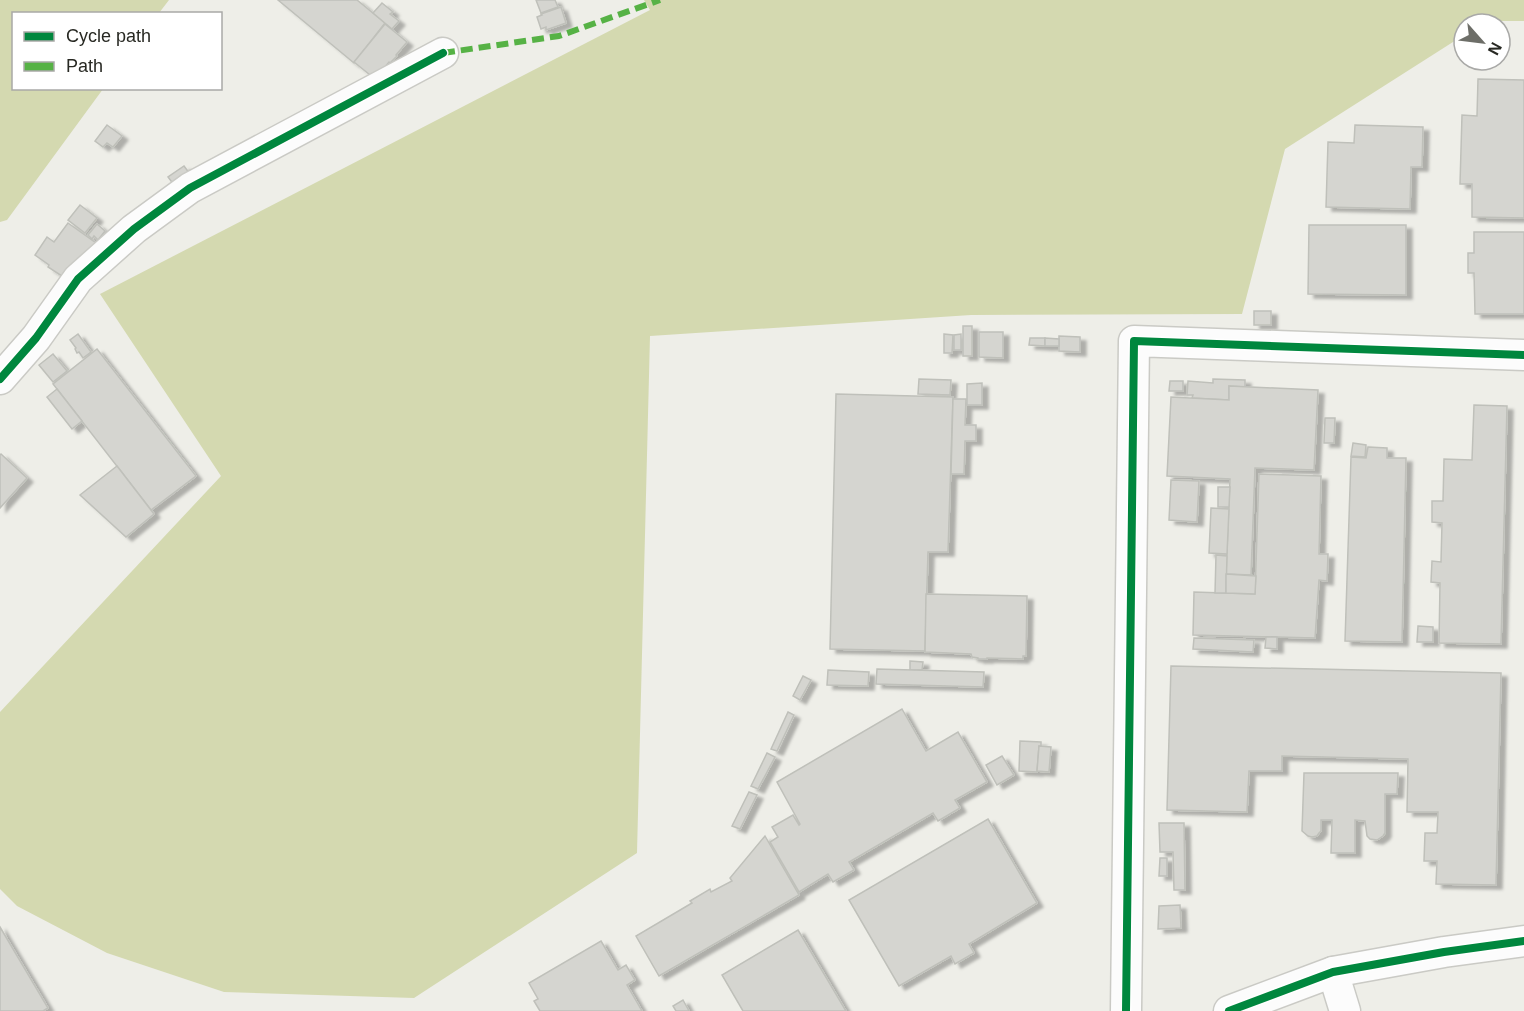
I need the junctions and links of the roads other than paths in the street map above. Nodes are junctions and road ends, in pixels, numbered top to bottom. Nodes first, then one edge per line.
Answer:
1 (443, 53) dead end
2 (1524, 354) edge
3 (0, 379) edge
4 (1524, 941) edge
5 (1333, 972) junction
6 (1126, 1011) edge
7 (1229, 1011) edge
8 (1345, 1011) edge

1 - 3 street
2 - 6 street
4 - 5 street
5 - 7 street
5 - 8 street

